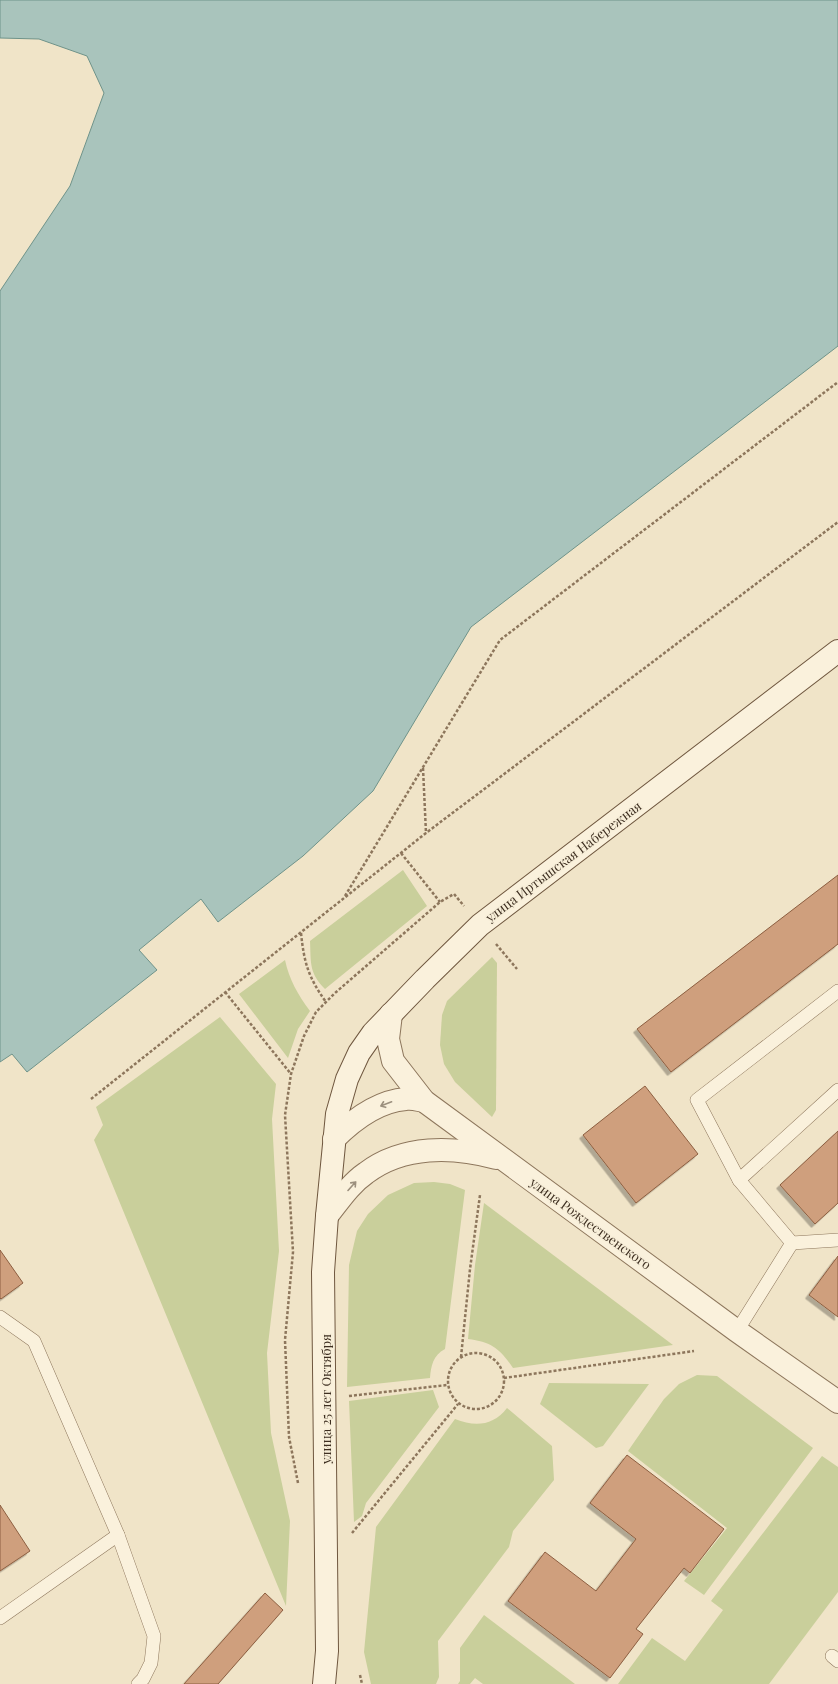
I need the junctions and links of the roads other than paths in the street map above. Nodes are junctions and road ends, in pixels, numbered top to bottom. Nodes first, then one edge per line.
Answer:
1 (838, 651) edge
2 (838, 991) edge
3 (391, 1014) junction
4 (838, 1090) edge
5 (424, 1101) junction
6 (337, 1114) joint
7 (334, 1139) junction
8 (505, 1160) junction
9 (739, 1180) junction
10 (327, 1216) junction
11 (838, 1240) edge
12 (792, 1243) junction
13 (0, 1317) edge
14 (737, 1331) junction
15 (838, 1402) edge
16 (118, 1535) junction
17 (0, 1618) edge
18 (138, 1684) edge
19 (324, 1684) edge

1 - 3 main road, улица Иртышская Набережная
2 - 9 lane
3 - 5 main road, улица Рождественского
3 - 6 main road, улица Иртышская Набережная
4 - 9 lane
5 -> 7 main road
5 - 8 main road, улица Рождественского
6 - 7 main road, улица 25 лет Октября
7 - 10 main road, улица 25 лет Октября
10 -> 8 main road
8 - 14 main road, улица Рождественского
9 - 12 lane
10 - 19 main road, улица 25 лет Октября
11 - 12 lane
12 - 14 lane
13 - 16 lane
14 - 15 main road, улица Рождественского
16 - 17 lane
16 - 18 lane

